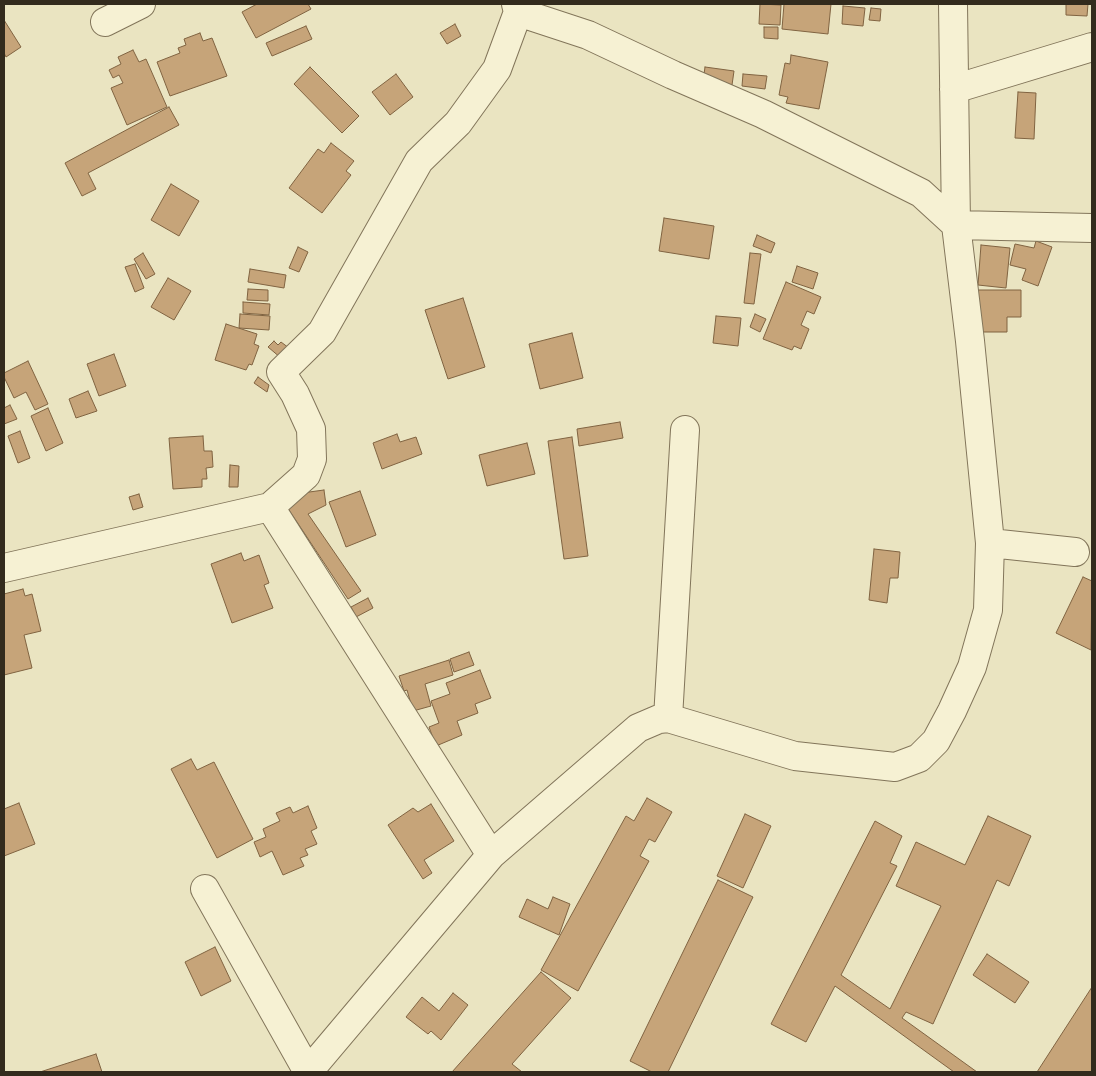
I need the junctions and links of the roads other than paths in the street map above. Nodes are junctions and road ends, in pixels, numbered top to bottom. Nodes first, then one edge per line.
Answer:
1 (141, 4) edge
2 (953, 4) edge
3 (517, 8) edge
4 (105, 22) dead end
5 (1092, 48) edge
6 (954, 89) junction
7 (956, 224) junction
8 (1092, 228) edge
9 (685, 430) dead end
10 (270, 508) junction
11 (990, 543) junction
12 (1074, 552) dead end
13 (4, 568) edge
14 (668, 718) junction
15 (491, 855) junction
16 (205, 889) dead end
17 (308, 1072) edge

1 - 4 street
2 - 6 street
3 - 7 street
3 - 10 street
5 - 6 street
6 - 7 street
7 - 8 street
7 - 11 street
9 - 14 street
10 - 13 street
10 - 15 street
11 - 12 street
11 - 14 street
14 - 15 street
15 - 17 street
16 - 17 street

